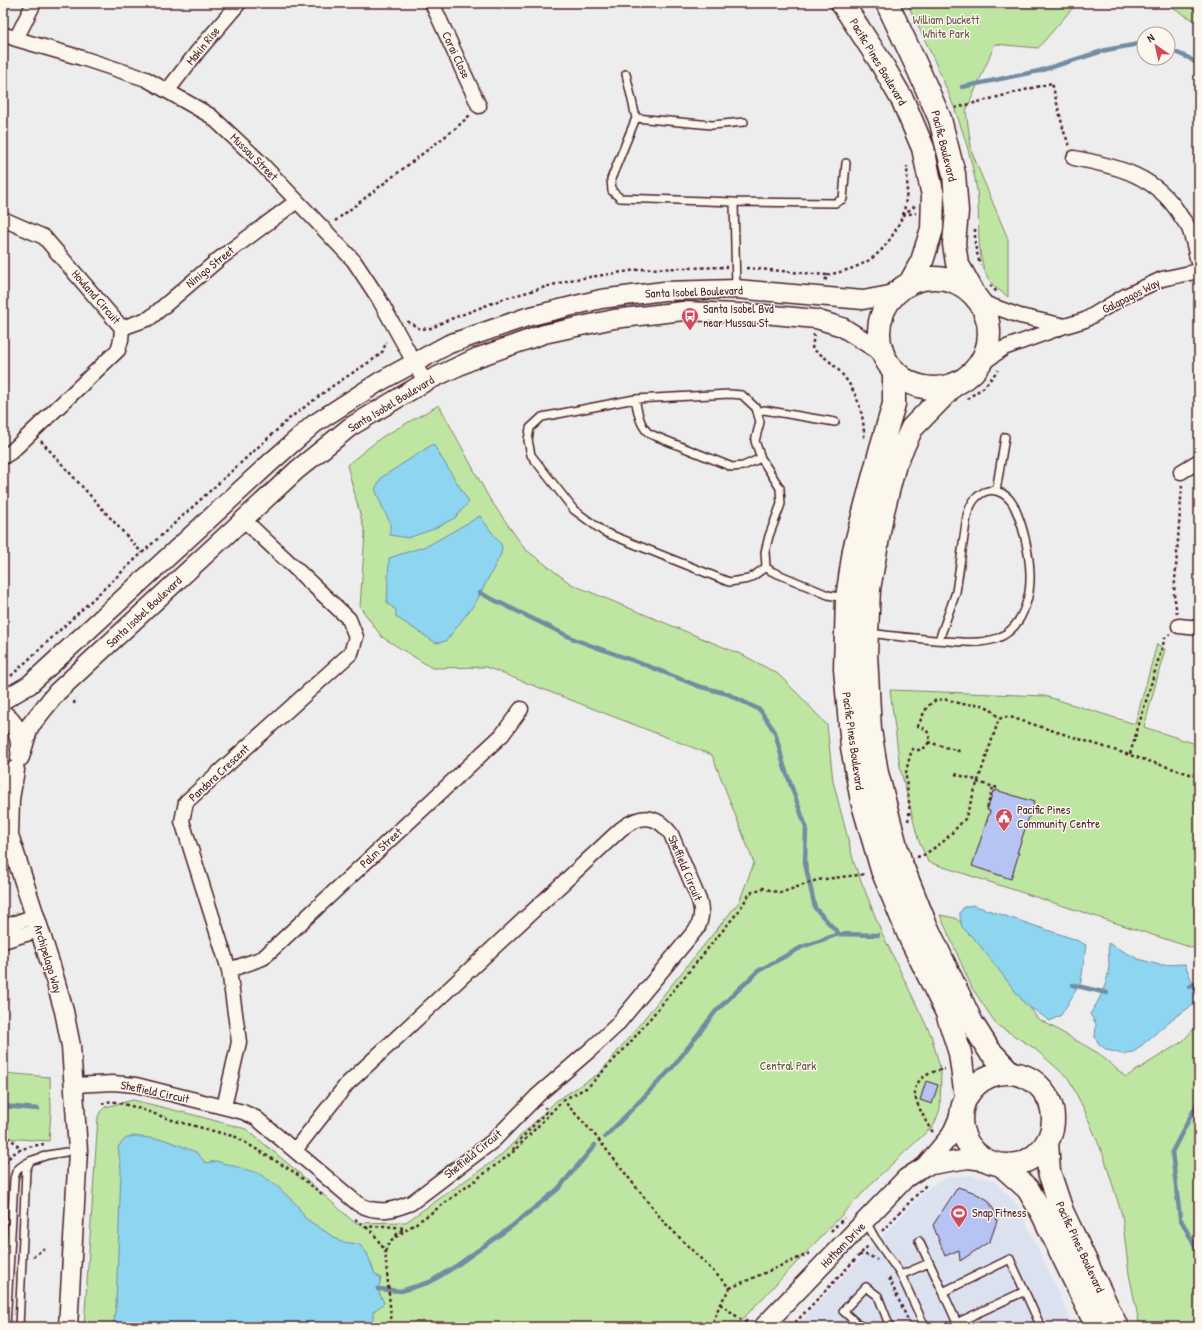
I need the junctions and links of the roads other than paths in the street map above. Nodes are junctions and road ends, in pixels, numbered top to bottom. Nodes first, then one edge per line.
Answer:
1 (34, 3) edge
2 (239, 3) edge
3 (432, 3) edge
4 (842, 3) edge
5 (887, 3) edge
6 (9, 37) edge
7 (626, 74) dead end
8 (168, 90) junction
9 (479, 106) road end
10 (636, 118) junction
11 (744, 122) dead end
12 (1074, 158) road end
13 (846, 163) dead end
14 (297, 201) junction
15 (734, 202) junction
16 (3, 218) edge
17 (1199, 266) edge
18 (1199, 271) edge
19 (736, 289) junction
20 (902, 289) junction
21 (981, 293) junction
22 (1065, 326) junction
23 (122, 328) junction
24 (882, 352) junction
25 (415, 363) junction
26 (977, 368) junction
27 (894, 370) junction
28 (425, 382) junction
29 (955, 384) junction
30 (635, 399) junction
31 (757, 412) junction
32 (835, 422) dead end
33 (1005, 437) dead end
34 (3, 457) edge
35 (761, 458) junction
36 (1199, 461) edge
37 (1181, 472) road end
38 (996, 491) junction
39 (244, 520) junction
40 (766, 567) junction
41 (847, 598) junction
42 (1179, 626) road end
43 (1199, 628) edge
44 (867, 633) junction
45 (939, 640) junction
46 (3, 700) edge
47 (521, 709) dead end
48 (3, 714) edge
49 (13, 769) edge
50 (6, 831) edge
51 (37, 923) junction
52 (3, 927) edge
53 (3, 941) edge
54 (229, 970) junction
55 (1010, 1072) junction
56 (74, 1085) junction
57 (963, 1105) junction
58 (224, 1107) junction
59 (1047, 1142) junction
60 (295, 1150) junction
61 (66, 1152) junction
62 (30, 1161) junction
63 (997, 1164) junction
64 (925, 1166) junction
65 (866, 1222) junction
66 (919, 1241) dead end
67 (929, 1263) junction
68 (901, 1275) junction
69 (1024, 1291) junction
70 (943, 1292) junction
71 (757, 1322) edge
72 (957, 1323) junction
73 (6, 1327) edge
74 (19, 1327) edge
75 (57, 1327) edge
76 (68, 1327) edge
77 (861, 1327) edge
78 (890, 1327) edge
79 (925, 1327) edge
80 (948, 1327) edge
81 (1041, 1327) edge
82 (1098, 1327) edge
83 (1117, 1327) edge

1 - 6 street
2 - 8 street, Makin Rise
3 - 9 street, Corai Close
4 - 20 main road, Pacific Pines Boulevard
5 - 21 main road, Pacific Boulevard
6 - 8 street, Mussau Street
7 - 10 lane
8 - 14 street, Mussau Street
10 - 11 lane
10 - 15 lane
12 - 17 street
13 - 15 lane
14 - 23 street, Ninigo Street
14 - 25 street, Mussau Street
15 - 19 lane
16 - 23 street, Howland Circuit
18 - 22 street, Galapagos Way
19 - 20 street, Santa Isobel Boulevard
19 - 25 street, Santa Isobel Boulevard
20 - 21 main road
20 - 24 main road
21 - 22 street, Galapagos Way
21 - 26 main road
22 - 26 street, Galapagos Way
23 - 34 street, Howland Circuit
24 - 27 main road
24 - 28 street, Santa Isobel Boulevard
25 - 28 street, Mussau Street
25 - 46 street, Santa Isobel Boulevard
26 - 29 main road
27 - 29 main road
27 - 41 main road, Pacific Pines Boulevard
28 - 39 street, Santa Isobel Boulevard
29 - 44 main road, Pacific Pines Boulevard
30 - 31 lane
30 - 35 lane
30 - 40 lane
31 - 32 lane
31 - 35 lane
33 - 38 lane
35 - 40 lane
36 - 37 street
38 - 45 lane
38 - 45 lane
39 - 49 street, Santa Isobel Boulevard
39 - 54 street, Pandora Crescent
40 - 41 lane
41 - 57 main road, Pacific Pines Boulevard
42 - 43 street
44 - 45 lane
44 - 55 main road, Pacific Pines Boulevard
47 - 54 street, Palm Street
48 - 49 street
49 - 50 street, Archipelago Way
50 - 51 street, Archipelago Way
51 - 52 street
51 - 53 street
51 - 56 street, Archipelago Way
54 - 58 street, Pandora Crescent
55 - 57 main road
55 - 59 main road
56 - 58 street, Sheffield Circuit
56 - 61 street, Archipelago Way
56 - 76 street, Archipelago Way
57 - 63 main road
57 - 64 street, Hotham Drive
58 - 60 street, Sheffield Circuit
59 - 63 main road
59 - 83 main road, Pacific Pines Boulevard
60 - 60 street, Sheffield Circuit
61 - 62 lane
61 - 75 street, Archipelago Way
62 - 73 lane
62 - 74 lane
63 - 64 street, Hotham Drive
63 - 82 main road, Pacific Pines Boulevard
64 - 65 street, Hotham Drive
65 - 68 lane
65 - 71 street, Hotham Drive
66 - 67 lane
67 - 68 lane
67 - 70 lane
68 - 79 lane
69 - 70 lane
69 - 72 lane
69 - 81 lane
70 - 72 lane
72 - 80 lane
77 - 78 lane

